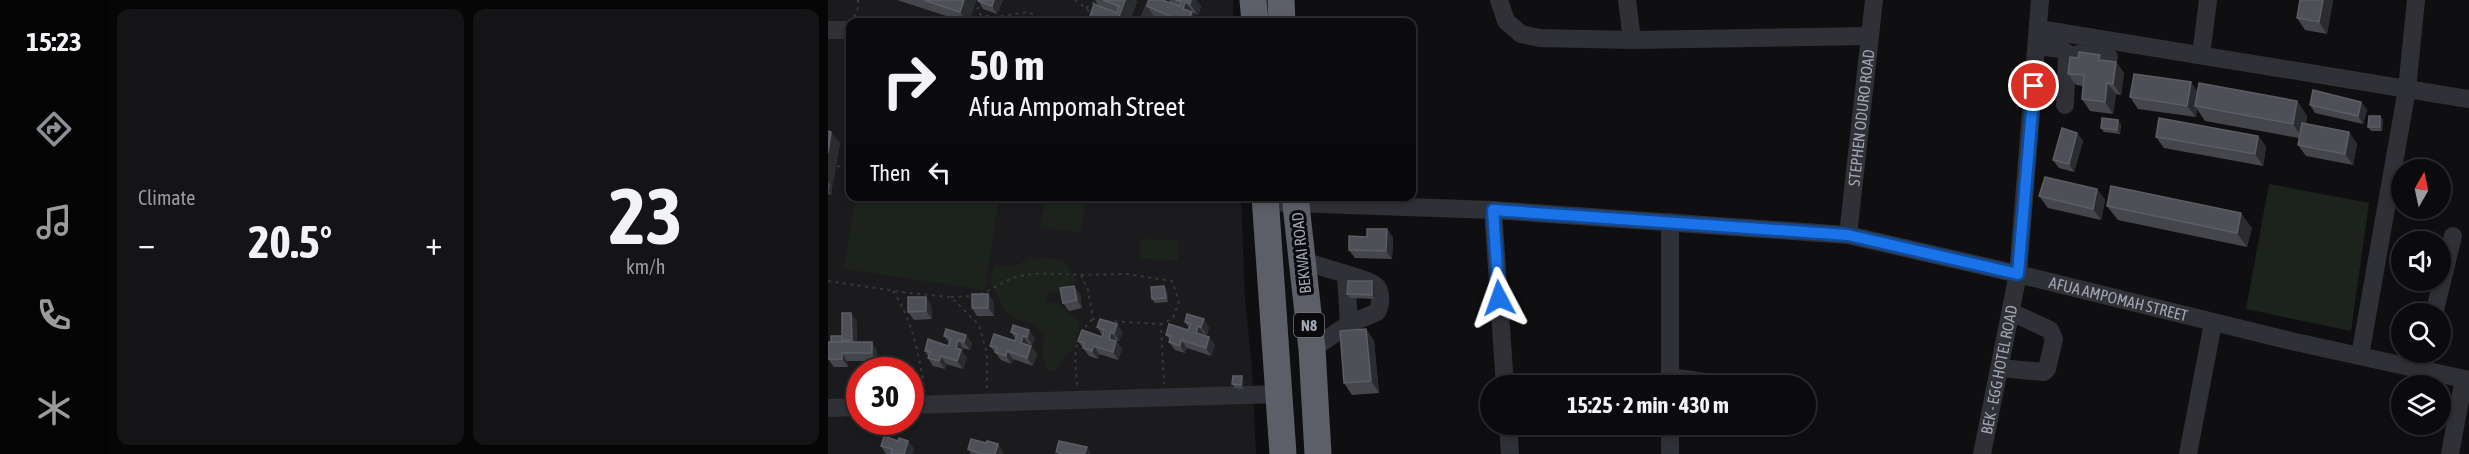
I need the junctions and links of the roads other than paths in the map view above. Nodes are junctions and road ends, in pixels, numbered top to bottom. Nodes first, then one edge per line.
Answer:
1 (1156, 0) edge
2 (1253, 0) edge
3 (1281, 0) edge
4 (1499, 0) edge
5 (1628, 0) edge
6 (1874, 0) edge
7 (2040, 0) edge
8 (2208, 0) edge
9 (2416, 0) edge
10 (1149, 18) edge
11 (1255, 18) edge
12 (1282, 18) edge
13 (828, 30) edge
14 (846, 30) edge
15 (1868, 36) junction
16 (2038, 37) junction
17 (1632, 40) junction
18 (2067, 53) junction
19 (2201, 55) junction
20 (2109, 57) dead end
21 (2407, 89) junction
22 (2469, 99) edge
23 (2065, 105) dead end
24 (1265, 201) edge
25 (1295, 201) edge
26 (1331, 201) edge
27 (1493, 210) junction
28 (1670, 222) junction
29 (1848, 235) junction
30 (2452, 236) dead end
31 (1302, 260) junction
32 (2018, 274) junction
33 (1346, 275) junction
34 (2437, 303) edge
35 (2011, 312) junction
36 (2213, 323) junction
37 (1349, 324) junction
38 (1311, 349) junction
39 (2360, 356) junction
40 (2391, 358) edge
41 (2428, 363) edge
42 (2000, 368) junction
43 (1505, 375) edge
44 (1670, 375) edge
45 (2466, 379) edge
46 (1279, 393) junction
47 (924, 405) edge
48 (846, 407) edge
49 (828, 408) edge
50 (1509, 435) edge
51 (1670, 435) edge
52 (1283, 454) edge
53 (1318, 454) edge
54 (1510, 454) edge
55 (1670, 454) edge
56 (1982, 454) edge
57 (2188, 454) edge
58 (2450, 454) edge

1 - 10 street
2 - 11 highway
3 - 12 highway
4 - 17 street
5 - 17 street
6 - 15 street, STEPHEN ODURO ROAD
7 - 16 street, BEK - EGG HOTEL ROAD
8 - 19 street
9 - 21 street
13 - 14 street
15 - 17 street
15 - 29 street, STEPHEN ODURO ROAD
16 - 18 street
16 - 19 street
16 - 32 street, BEK - EGG HOTEL ROAD
18 - 20 street
18 - 23 street
19 - 21 street
21 - 22 street
21 - 39 street
24 - 46 highway, BEKWAI ROAD / N8
25 - 31 highway, BEKWAI ROAD / N8
26 - 27 street, AFUA AMPOMAH STREET
27 - 28 street, AFUA AMPOMAH STREET
27 - 43 street
28 - 29 street, AFUA AMPOMAH STREET
28 - 44 street
29 - 32 street, AFUA AMPOMAH STREET
30 - 34 street
31 - 33 street
31 - 38 highway, BEKWAI ROAD / N8
32 - 35 street, BEK - EGG HOTEL ROAD
32 - 36 street, AFUA AMPOMAH STREET
33 - 37 street
33 - 37 street
35 - 42 street, BEK - EGG HOTEL ROAD
35 - 42 street
36 - 39 street, AFUA AMPOMAH STREET
36 - 57 street
37 - 38 street
38 - 53 highway, BEKWAI ROAD / N8
39 - 40 street, AFUA AMPOMAH STREET
41 - 45 street, AFUA AMPOMAH STREET
42 - 56 street, BEK - EGG HOTEL ROAD
45 - 58 street
46 - 47 street
46 - 52 highway, BEKWAI ROAD / N8
48 - 49 street
50 - 54 street
51 - 55 street

